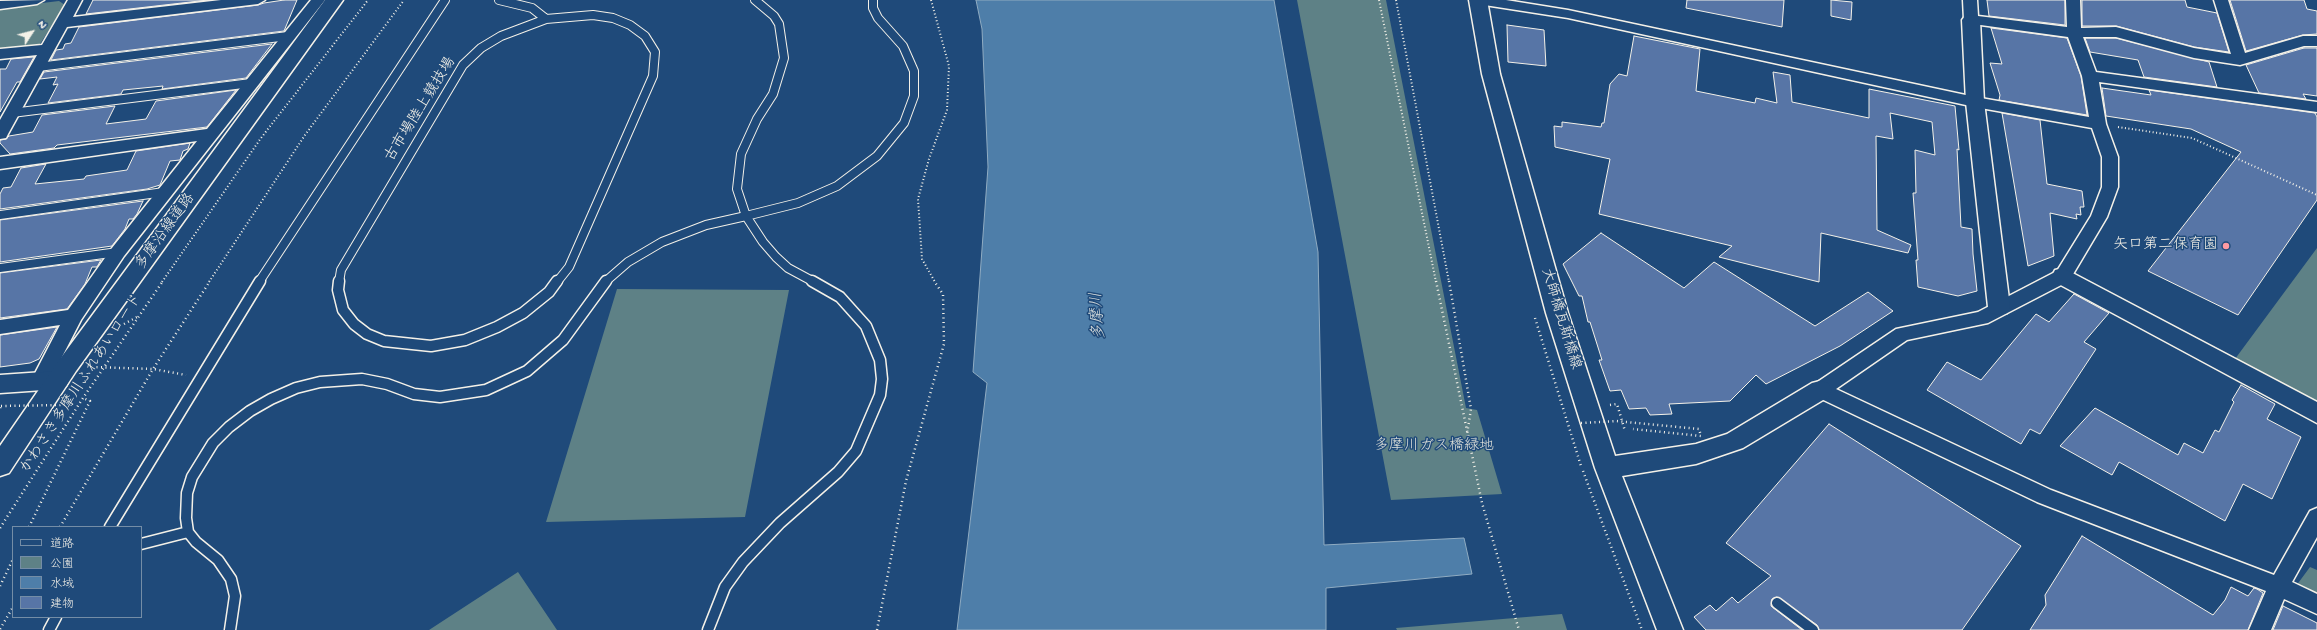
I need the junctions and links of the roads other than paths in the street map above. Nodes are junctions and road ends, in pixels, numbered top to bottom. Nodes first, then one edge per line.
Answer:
1 (37, 0) edge
2 (75, 0) edge
3 (258, 0) edge
4 (318, 0) edge
5 (334, 0) edge
6 (445, 0) edge
7 (499, 0) edge
8 (755, 0) edge
9 (873, 0) edge
10 (1478, 0) edge
11 (1970, 0) edge
12 (2073, 0) edge
13 (2221, 0) edge
14 (0, 5) edge
15 (546, 19) junction
16 (1971, 20) junction
17 (62, 23) junction
18 (2074, 33) junction
19 (288, 36) junction
20 (2317, 41) edge
21 (48, 49) junction
22 (0, 54) edge
23 (2240, 60) junction
24 (38, 66) junction
25 (2090, 76) junction
26 (251, 83) junction
27 (1975, 102) junction
28 (2317, 107) edge
29 (12, 113) junction
30 (2098, 124) junction
31 (0, 134) edge
32 (211, 134) junction
33 (0, 163) edge
34 (164, 192) junction
35 (0, 215) edge
36 (746, 216) junction
37 (118, 252) junction
38 (0, 268) edge
39 (2063, 276) junction
40 (2000, 307) junction
41 (74, 316) junction
42 (0, 328) edge
43 (49, 380) junction
44 (1820, 390) junction
45 (0, 399) edge
46 (2317, 413) edge
47 (0, 466) edge
48 (1607, 468) junction
49 (2317, 517) edge
50 (111, 526) edge
51 (188, 532) junction
52 (142, 544) edge
53 (2279, 586) junction
54 (1777, 603) dead end
55 (2317, 604) edge
56 (55, 618) edge
57 (49, 630) edge
58 (230, 630) edge
59 (708, 630) edge
60 (1670, 630) edge
61 (1813, 630) edge
62 (2260, 630) edge

1 - 14 street
2 - 17 street
3 - 17 street
4 - 19 street
5 - 43 street, 多摩沿線道路
6 - 50 lane
7 - 15 lane
8 - 36 lane
9 - 36 lane
10 - 27 street
10 - 48 street, 大師橋瓦斯橋線
11 - 16 street
12 - 18 street
13 - 23 street
15 - 15 lane, 古市場陸上競技場
16 - 18 street
16 - 27 street
17 - 21 street
18 - 23 street
18 - 25 street
19 - 24 lane
19 - 26 street
20 - 23 street
21 - 22 street
21 - 24 street
24 - 29 street
25 - 28 street
25 - 30 street
26 - 29 lane
26 - 32 street
27 - 30 street
27 - 40 street
29 - 31 street
30 - 39 street
32 - 33 street
32 - 34 street
34 - 35 lane
34 - 37 street
36 - 51 lane
36 - 59 lane
37 - 38 lane
37 - 41 street
39 - 40 street
39 - 46 street
40 - 44 street
41 - 42 street
41 - 43 street
43 - 45 street
43 - 47 street, 多摩沿線道路
44 - 48 street
44 - 53 street
48 - 60 street, 大師橋瓦斯橋線
49 - 53 street
51 - 52 lane
51 - 58 lane
53 - 55 street
53 - 62 street
54 - 61 lane
56 - 57 lane

